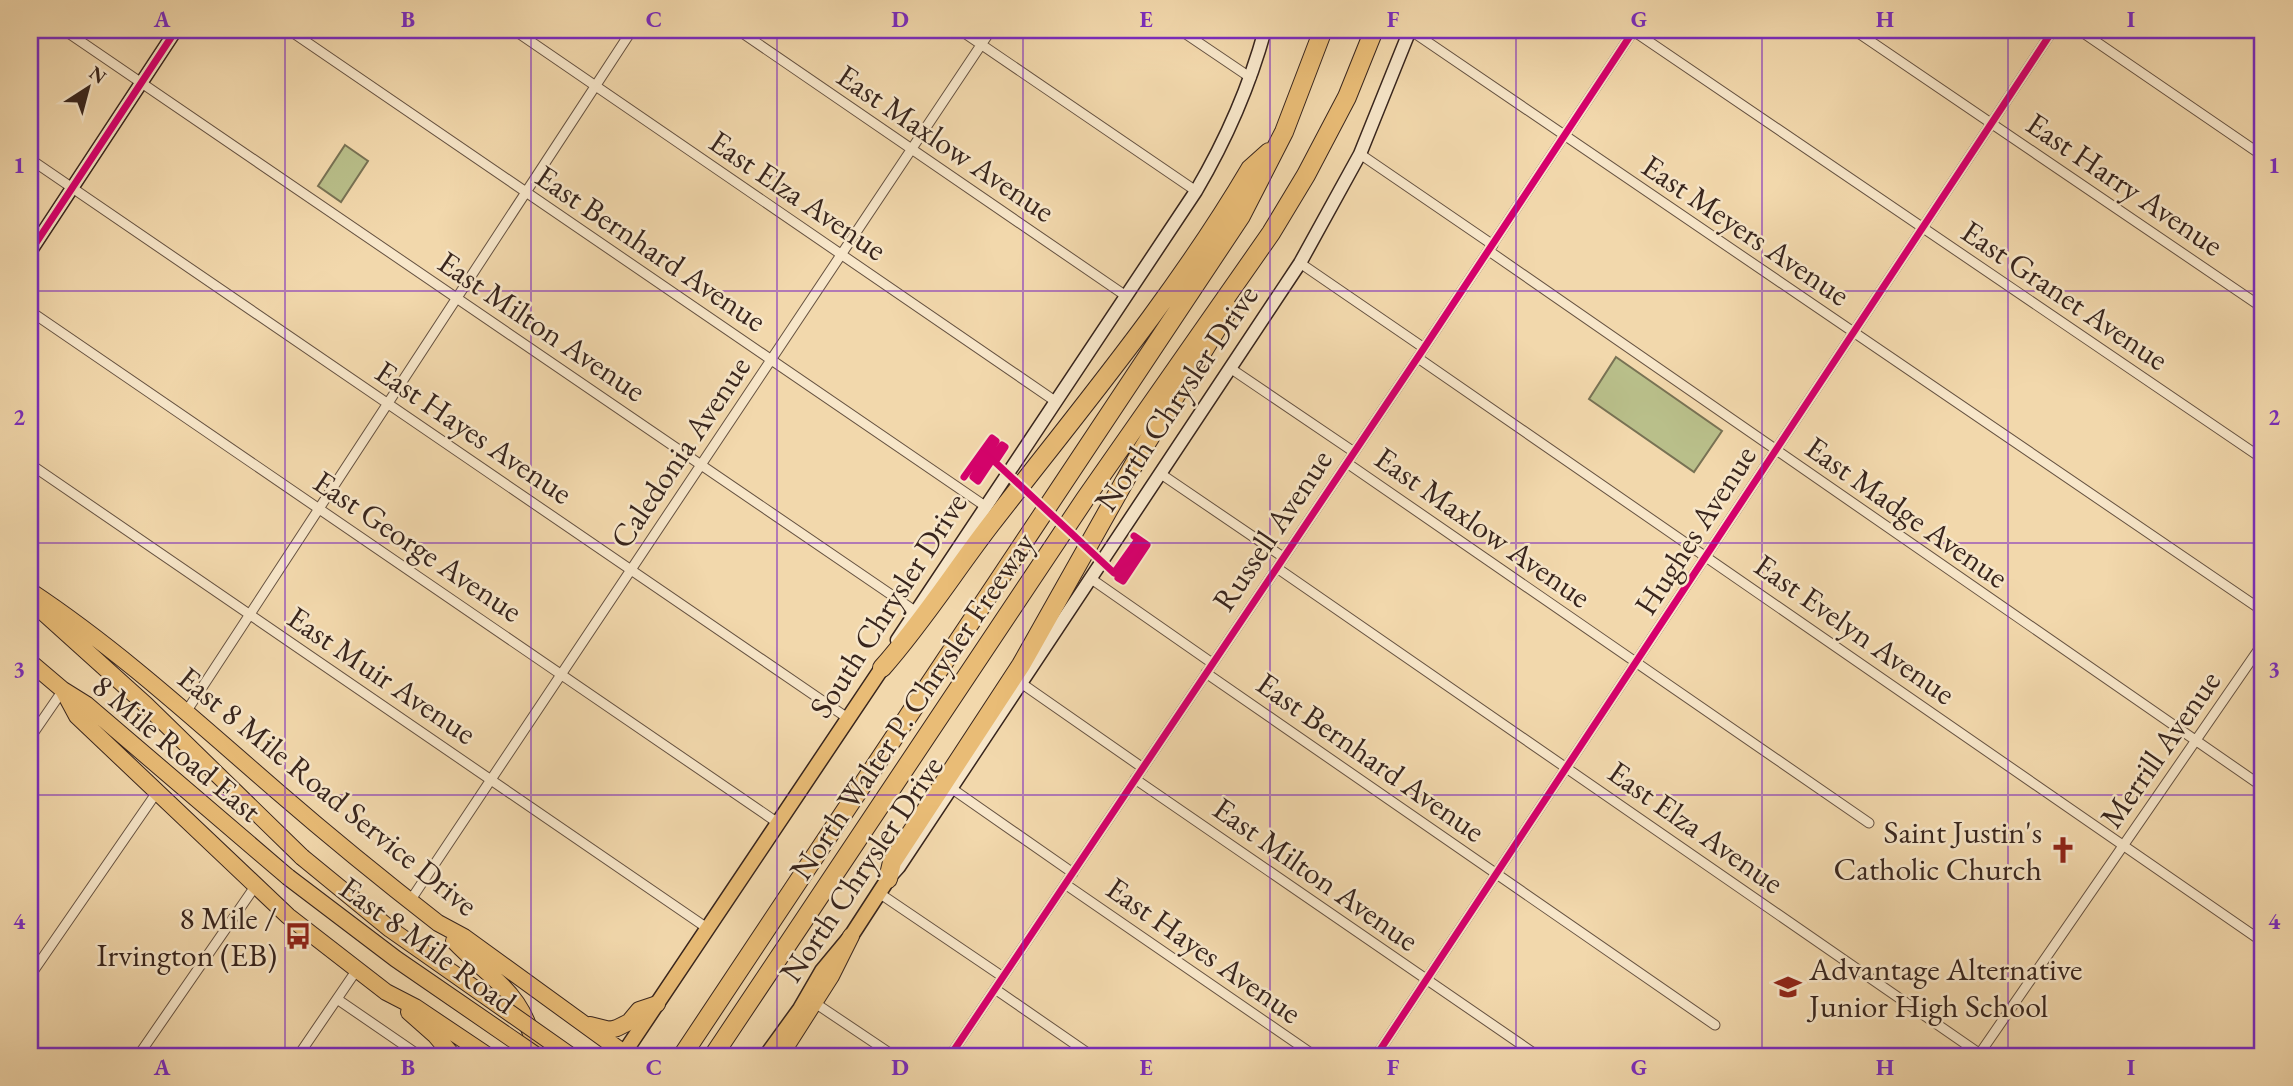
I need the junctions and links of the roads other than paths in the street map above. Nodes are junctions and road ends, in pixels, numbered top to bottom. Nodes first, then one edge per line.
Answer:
1 (64, 30) edge
2 (176, 30) edge
3 (289, 30) edge
4 (514, 30) edge
5 (632, 30) edge
6 (738, 30) edge
7 (960, 30) edge
8 (991, 30) edge
9 (1180, 30) edge
10 (1265, 30) edge
11 (1323, 30) edge
12 (1374, 30) edge
13 (1410, 30) edge
14 (1633, 30) edge
15 (1854, 30) edge
16 (2053, 30) edge
17 (2079, 30) edge
18 (981, 44) junction
19 (1251, 78) junction
20 (141, 81) junction
21 (596, 86) junction
22 (1992, 123) junction
23 (1284, 132) junction
24 (1565, 136) junction
25 (911, 149) junction
26 (1360, 154) junction
27 (2263, 156) edge
28 (30, 159) edge
29 (72, 187) junction
30 (1196, 191) junction
31 (526, 192) junction
32 (1923, 228) junction
33 (1271, 233) junction
34 (1491, 248) junction
35 (30, 252) edge
36 (842, 254) junction
37 (1300, 263) junction
38 (1126, 296) junction
39 (458, 297) junction
40 (2263, 308) edge
41 (30, 311) edge
42 (1855, 333) junction
43 (1424, 348) junction
44 (1418, 358) junction
45 (772, 359) junction
46 (1230, 369) junction
47 (1055, 401) junction
48 (388, 403) junction
49 (1776, 451) junction
50 (1354, 452) junction
51 (2263, 459) edge
52 (1347, 463) junction
53 (30, 464) edge
54 (702, 464) junction
55 (1161, 474) junction
56 (985, 506) junction
57 (319, 509) junction
58 (1283, 557) junction
59 (1707, 557) junction
60 (1276, 568) junction
61 (631, 570) junction
62 (1090, 578) junction
63 (30, 591) edge
64 (30, 600) edge
65 (915, 611) junction
66 (2263, 611) edge
67 (251, 615) junction
68 (2263, 643) edge
69 (30, 662) edge
70 (1212, 663) junction
71 (1637, 663) junction
72 (882, 668) junction
73 (1206, 673) junction
74 (562, 675) junction
75 (1021, 683) junction
76 (63, 690) junction
77 (186, 712) junction
78 (849, 719) junction
79 (30, 738) edge
80 (2197, 741) junction
81 (1143, 768) junction
82 (1567, 768) junction
83 (1135, 779) junction
84 (492, 780) junction
85 (951, 788) junction
86 (2263, 788) edge
87 (157, 792) junction
88 (778, 823) junction
89 (1869, 823) dead end
90 (2124, 845) junction
91 (1073, 873) junction
92 (1497, 874) junction
93 (288, 877) joint
94 (1065, 884) junction
95 (256, 885) junction
96 (884, 886) junction
97 (410, 901) junction
98 (438, 923) junction
99 (707, 928) junction
100 (851, 936) joint
101 (2263, 942) edge
102 (356, 971) junction
103 (30, 976) edge
104 (1003, 977) junction
105 (1427, 980) junction
106 (382, 989) junction
107 (995, 989) junction
108 (337, 999) junction
109 (657, 1004) junction
110 (807, 1005) junction
111 (584, 1024) junction
112 (1715, 1025) dead end
113 (625, 1055) edge
114 (1980, 1055) edge
115 (138, 1056) edge
116 (298, 1056) edge
117 (419, 1056) edge
118 (453, 1056) edge
119 (488, 1056) edge
120 (536, 1056) edge
121 (572, 1056) edge
122 (682, 1056) edge
123 (713, 1056) edge
124 (766, 1056) edge
125 (780, 1056) edge
126 (894, 1056) edge
127 (950, 1056) edge
128 (1092, 1056) edge
129 (1315, 1056) edge
130 (1377, 1056) edge
131 (1538, 1056) edge

1 - 20 street, East Milton Avenue
2 - 20 main road
3 - 31 street, East Bernhard Avenue
4 - 21 street, East Elza Avenue
5 - 21 street
6 - 25 street, East Maxlow Avenue
7 - 18 street
8 - 18 street, Caledonia Avenue
9 - 19 street
10 - 19 main road, South Chrysler Drive
11 - 23 highway
12 - 33 highway, North Walter P. Chrysler Freeway
13 - 24 street, East Meyers Avenue
13 - 26 main road, North Chrysler Drive
14 - 24 street, Russell Avenue
14 - 32 street, East Granet Avenue
15 - 22 street, East Harry Avenue
16 - 22 street, Hughes Avenue
17 - 27 street
18 - 25 street, Caledonia Avenue
18 - 30 street
19 - 30 main road, South Chrysler Drive
20 - 29 main road
20 - 39 street, East Milton Avenue
21 - 31 street
21 - 36 street, East Elza Avenue
22 - 32 street, Hughes Avenue
22 - 40 street, East Harry Avenue
23 - 72 highway
23 - 122 highway
24 - 34 street, Russell Avenue
24 - 42 street, East Meyers Avenue
25 - 36 street, Caledonia Avenue
25 - 38 street, East Maxlow Avenue
26 - 34 street, East Madge Avenue
26 - 37 main road, North Chrysler Drive
28 - 29 street, East Hayes Avenue
29 - 35 main road
29 - 48 street, East Hayes Avenue
30 - 38 main road, South Chrysler Drive
31 - 39 street
31 - 45 street, East Bernhard Avenue
32 - 42 street, Hughes Avenue
32 - 51 street, East Granet Avenue
33 - 96 highway
33 - 123 highway, North Walter P. Chrysler Freeway
34 - 43 street, Russell Avenue
34 - 49 street, East Madge Avenue
36 - 45 street, Caledonia Avenue
36 - 47 street, East Elza Avenue
37 - 43 street
37 - 46 main road, North Chrysler Drive
38 - 47 main road, South Chrysler Drive
39 - 48 street
39 - 54 street, East Milton Avenue
41 - 57 street, East George Avenue
42 - 49 street, Hughes Avenue
42 - 66 street, East Meyers Avenue
43 - 44 street, Russell Avenue
44 - 50 street, Russell Avenue
44 - 59 street, East Evelyn Avenue
45 - 54 street, Caledonia Avenue
45 - 56 street, East Bernhard Avenue
46 - 50 street, East Maxlow Avenue
46 - 55 main road, North Chrysler Drive
47 - 56 main road, South Chrysler Drive
48 - 57 street
48 - 61 street, East Hayes Avenue
49 - 59 street, Hughes Avenue
49 - 80 street, East Madge Avenue
50 - 52 street, Russell Avenue
52 - 58 street, Russell Avenue
52 - 71 street, East Maxlow Avenue
53 - 67 street, East Muir Avenue
54 - 61 street, Caledonia Avenue
54 - 65 street, East Milton Avenue
55 - 58 street
55 - 62 main road, North Chrysler Drive
56 - 65 main road, South Chrysler Drive
57 - 67 street
57 - 74 street, East George Avenue
58 - 60 street, Russell Avenue
59 - 71 street, Hughes Avenue
59 - 90 street, East Evelyn Avenue
60 - 70 street, Russell Avenue
60 - 82 street, East Elza Avenue
61 - 74 street, Caledonia Avenue
61 - 78 street, East Hayes Avenue
62 - 70 street
62 - 75 main road, North Chrysler Drive
63 - 77 highway, East 8 Mile Road Service Drive
64 - 121 highway, East 8 Mile Road, bridge
65 - 72 main road, South Chrysler Drive
67 - 77 street
67 - 84 street, East Muir Avenue
68 - 80 street, Merrill Avenue
69 - 76 highway, 8 Mile Road East
70 - 73 street, Russell Avenue
71 - 82 street, Hughes Avenue
71 - 89 street, East Maxlow Avenue
72 - 78 main road, South Chrysler Drive
73 - 81 street, Russell Avenue
73 - 92 street, East Bernhard Avenue
74 - 84 street, Caledonia Avenue
74 - 88 street, East George Avenue
75 - 81 street
75 - 85 main road, North Chrysler Drive
76 - 79 street
76 - 87 highway
76 - 93 highway, 8 Mile Road East
77 - 97 highway, East 8 Mile Road Service Drive
78 - 88 main road, South Chrysler Drive
80 - 86 street, East Madge Avenue
80 - 90 street, Merrill Avenue
81 - 83 street, Russell Avenue
82 - 92 street, Hughes Avenue
82 - 114 street, East Elza Avenue
83 - 91 street, Russell Avenue
83 - 105 street, East Milton Avenue
84 - 97 street, Caledonia Avenue
84 - 99 street, East Muir Avenue
85 - 91 street, East Hayes Avenue
85 - 96 main road, North Chrysler Drive
87 - 95 highway
87 - 103 street
88 - 99 main road, South Chrysler Drive
90 - 101 street, East Evelyn Avenue
90 - 114 street, Merrill Avenue
91 - 94 street, Russell Avenue
92 - 105 street, Hughes Avenue
92 - 112 street, East Bernhard Avenue
93 - 120 highway, East 8 Mile Road, bridge
94 - 104 street, Russell Avenue
94 - 129 street, East Hayes Avenue
95 - 102 highway
95 - 115 street
96 - 100 main road, North Chrysler Drive
96 - 104 street
97 - 98 highway, East 8 Mile Road Service Drive
98 - 111 highway, East 8 Mile Road Service Drive
98 - 120 highway
99 - 109 main road, South Chrysler Drive
100 - 110 highway
102 - 106 highway
102 - 108 street
104 - 107 street, Russell Avenue
105 - 130 street, Hughes Avenue
105 - 131 street, East Milton Avenue
106 - 118 highway
106 - 119 highway
107 - 127 street, Russell Avenue
107 - 128 street
108 - 116 street
108 - 117 street
109 - 111 highway
109 - 113 main road, South Chrysler Drive
110 - 124 main road, North Chrysler Drive
110 - 125 highway
110 - 126 street
111 - 113 highway, East 8 Mile Road Service Drive

